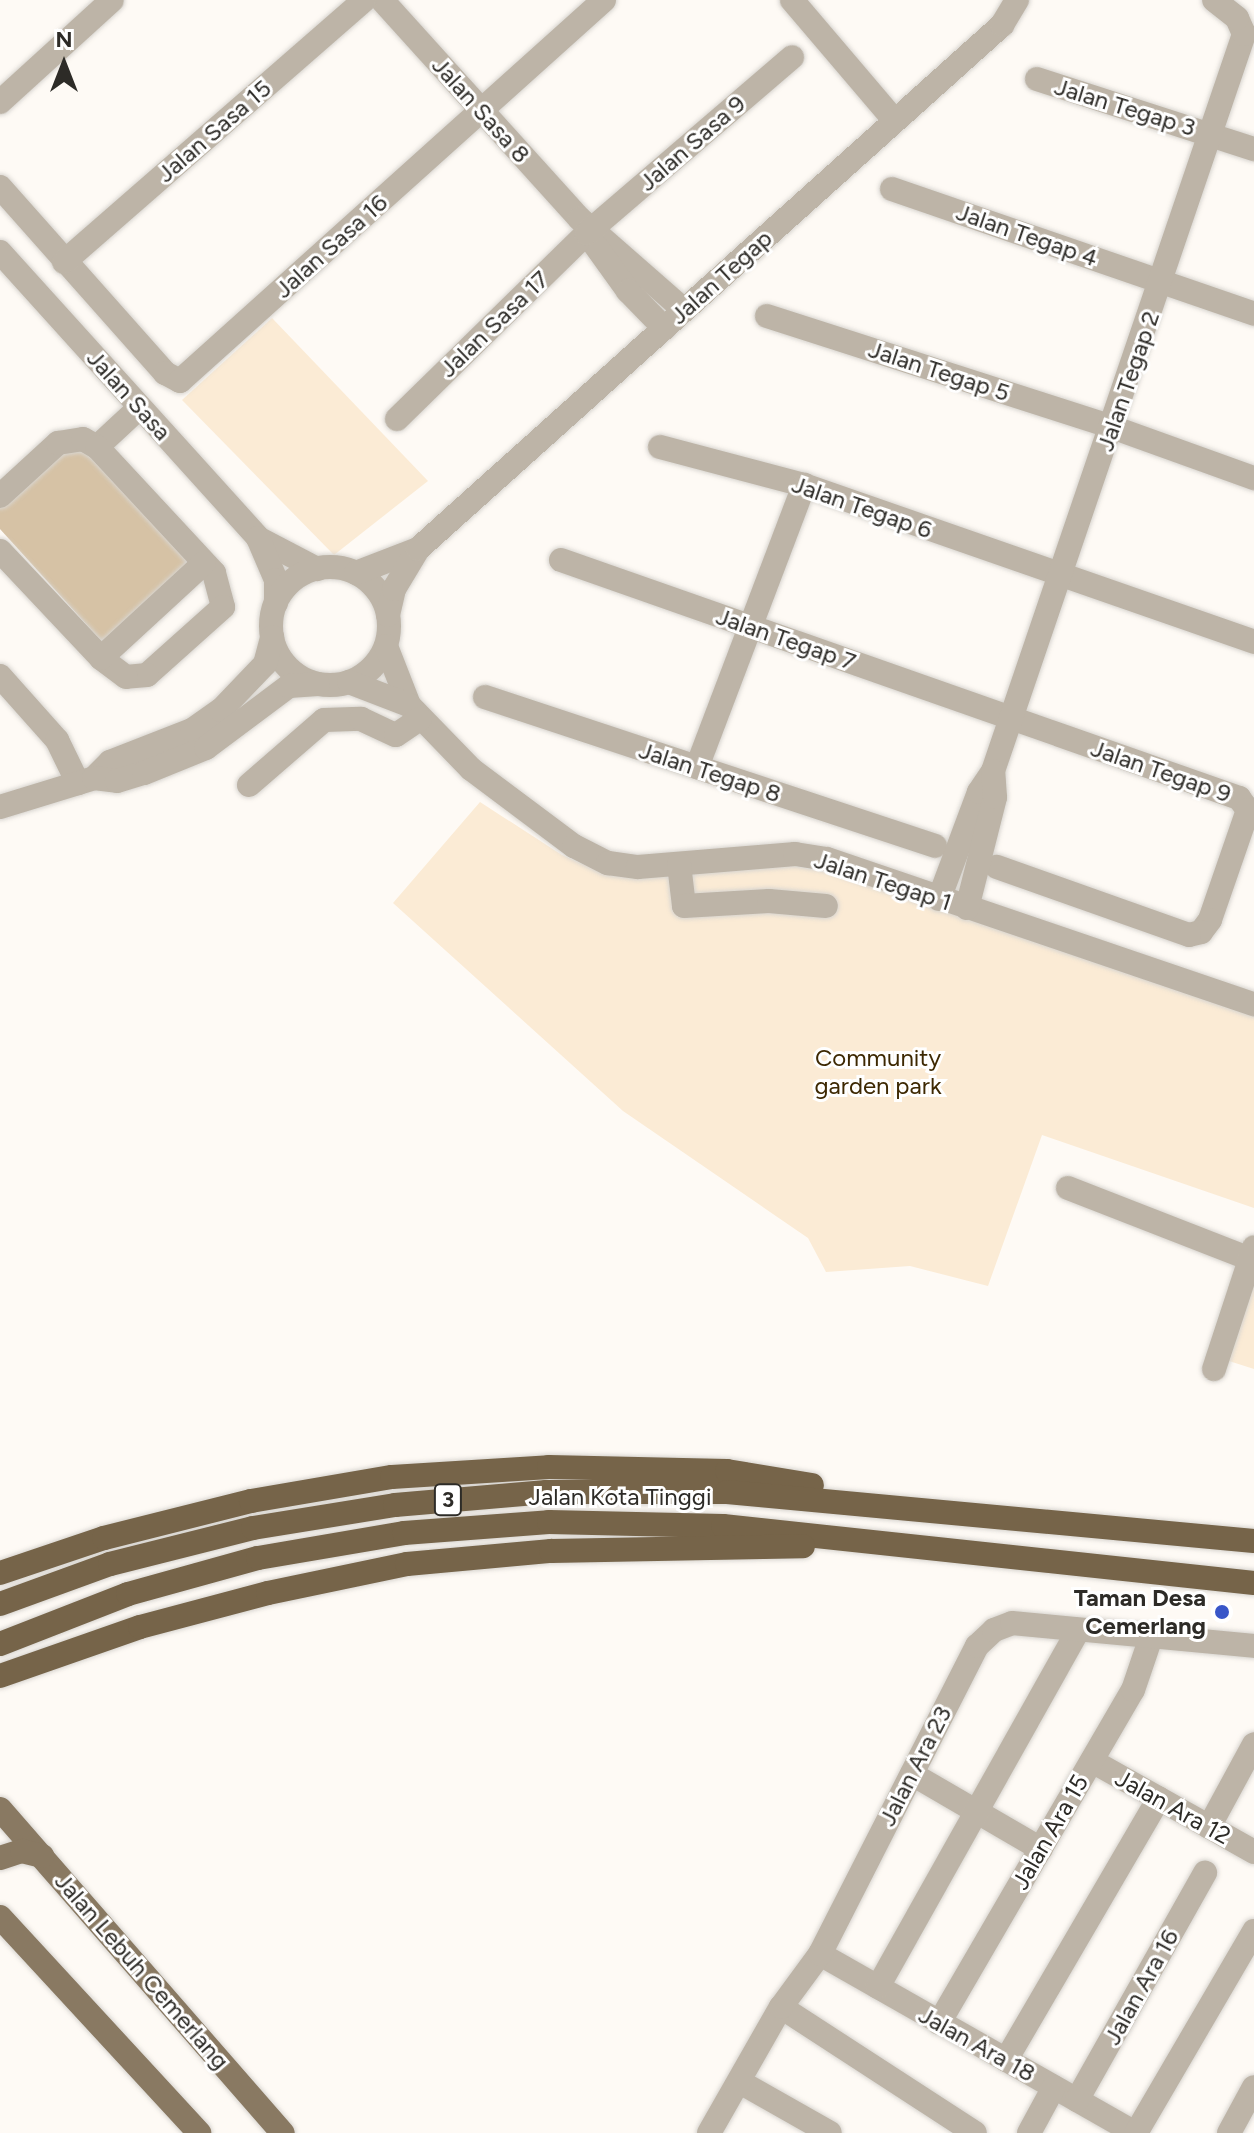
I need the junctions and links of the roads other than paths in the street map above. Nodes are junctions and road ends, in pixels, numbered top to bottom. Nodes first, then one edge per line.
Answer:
1 (112, 0) edge
2 (364, 0) edge
3 (382, 0) edge
4 (604, 0) edge
5 (792, 0) edge
6 (1017, 0) edge
7 (1214, 0) edge
8 (792, 57) dead end
9 (1037, 79) dead end
10 (0, 102) edge
11 (480, 110) junction
12 (894, 120) junction
13 (1212, 134) junction
14 (1254, 149) edge
15 (0, 187) edge
16 (892, 189) dead end
17 (586, 227) junction
18 (0, 252) edge
19 (64, 262) junction
20 (1162, 281) junction
21 (684, 310) junction
22 (1254, 314) edge
23 (767, 316) dead end
24 (664, 328) junction
25 (139, 408) junction
26 (397, 419) dead end
27 (1112, 427) junction
28 (97, 447) junction
29 (660, 447) dead end
30 (1254, 478) edge
31 (804, 485) junction
32 (0, 496) edge
33 (258, 538) junction
34 (418, 549) junction
35 (0, 551) edge
36 (561, 560) dead end
37 (204, 563) junction
38 (317, 569) junction
39 (356, 573) junction
40 (1062, 575) junction
41 (276, 603) junction
42 (388, 615) junction
43 (750, 627) junction
44 (272, 637) junction
45 (1254, 642) edge
46 (386, 646) junction
47 (101, 658) junction
48 (349, 682) junction
49 (318, 684) junction
50 (4, 689) edge
51 (485, 697) dead end
52 (414, 712) junction
53 (1011, 718) junction
54 (697, 767) junction
55 (993, 771) junction
56 (86, 780) junction
57 (249, 785) dead end
58 (0, 807) edge
59 (935, 846) dead end
60 (679, 864) junction
61 (997, 867) dead end
62 (939, 899) junction
63 (826, 906) dead end
64 (967, 908) junction
65 (1254, 1004) edge
66 (1068, 1188) dead end
67 (1252, 1253) edge
68 (1214, 1369) dead end
69 (908, 1507) junction
70 (1254, 1541) edge
71 (894, 1543) junction
72 (0, 1573) edge
73 (1254, 1583) edge
74 (0, 1604) edge
75 (1078, 1630) junction
76 (1151, 1637) junction
77 (0, 1644) edge
78 (1254, 1646) edge
79 (0, 1676) edge
80 (1254, 1744) edge
81 (1092, 1761) junction
82 (912, 1774) junction
83 (1159, 1798) junction
84 (0, 1809) edge
85 (977, 1812) junction
86 (1209, 1827) junction
87 (1041, 1849) junction
88 (1254, 1852) edge
89 (42, 1856) junction
90 (0, 1858) edge
91 (1205, 1873) dead end
92 (0, 1917) edge
93 (1254, 1931) edge
94 (820, 1954) junction
95 (878, 1987) junction
96 (781, 2007) junction
97 (939, 2023) junction
98 (1006, 2060) junction
99 (740, 2082) junction
100 (1054, 2087) junction
101 (1254, 2087) edge
102 (1077, 2100) junction
103 (199, 2133) edge
104 (283, 2133) edge
105 (709, 2133) edge
106 (830, 2133) edge
107 (975, 2133) edge
108 (1029, 2133) edge
109 (1136, 2133) edge
110 (1229, 2133) edge

1 - 10 street
2 - 19 street, Jalan Sasa 15
3 - 11 street, Jalan Sasa 8
4 - 11 street, Jalan Sasa 16
5 - 12 street
6 - 12 street, Jalan Tegap
7 - 13 street, Jalan Tegap 2
8 - 17 street, Jalan Sasa 9
9 - 13 street, Jalan Tegap 3
11 - 17 street, Jalan Sasa 8
11 - 19 street, Jalan Sasa 16
12 - 21 street, Jalan Tegap
13 - 14 street, Jalan Tegap 3
13 - 20 street, Jalan Tegap 2
15 - 19 street
16 - 20 street, Jalan Tegap 4
17 - 21 street, Jalan Sasa 8
17 - 24 street, Jalan Sasa 8
17 - 26 street, Jalan Sasa 17
18 - 25 street, Jalan Sasa
20 - 22 street, Jalan Tegap 4
20 - 27 street, Jalan Tegap 2
21 - 24 street, Jalan Tegap
23 - 27 street, Jalan Tegap 5
24 - 34 street, Jalan Tegap
25 - 28 street
25 - 33 street, Jalan Sasa
27 - 30 street, Jalan Tegap 5
27 - 40 street, Jalan Tegap 2
28 - 32 street
28 - 37 street
29 - 31 street, Jalan Tegap 6
31 - 40 street, Jalan Tegap 6
31 - 43 street
33 - 38 street, Jalan Sasa
33 - 41 street, Jalan Sasa
34 - 39 street, Jalan Tegap
34 - 42 street, Jalan Tegap
35 - 47 street
36 - 43 street, Jalan Tegap 7
37 - 47 street
37 - 47 street
38 - 39 street
38 - 41 street
39 - 42 street
40 - 45 street, Jalan Tegap 6
40 - 53 street, Jalan Tegap 2
41 - 44 street
42 - 46 street
43 - 53 street, Jalan Tegap 7
43 - 54 street
44 - 49 street
44 - 56 street
46 - 48 street
46 - 52 street, Jalan Tegap 1
48 - 49 street
48 - 52 street, Jalan Tegap 1
49 - 56 street
50 - 56 street
51 - 54 street, Jalan Tegap 8
52 - 57 street
52 - 60 street, Jalan Tegap 1
53 - 55 street, Jalan Tegap 2
53 - 61 street, Jalan Tegap 9
54 - 59 street, Jalan Tegap 8
55 - 62 street, Jalan Tegap 2
55 - 64 street, Jalan Tegap 2
56 - 58 street
60 - 62 street, Jalan Tegap 1
60 - 63 street
62 - 64 street, Jalan Tegap 1
64 - 65 street, Jalan Tegap 1
66 - 67 street
67 - 68 street
69 - 70 highway, Jalan Kota Tinggi / 3
69 - 72 highway
69 - 74 highway, Jalan Kota Tinggi / 3
71 - 73 highway, Jalan Kota Tinggi / 3
71 - 77 highway, Jalan Kota Tinggi / 3
71 - 79 highway
75 - 76 street, Jalan Ara 23
75 - 82 street, Jalan Ara 23
75 - 85 street
76 - 78 street, Jalan Ara 23
76 - 81 street, Jalan Ara 15
80 - 86 street
81 - 83 street, Jalan Ara 12
81 - 87 street, Jalan Ara 15
82 - 85 street
82 - 94 street, Jalan Ara 23
83 - 86 street, Jalan Ara 12
83 - 98 street
84 - 89 main road, Jalan Lebuh Cemerlang
85 - 87 street
85 - 95 street
86 - 88 street, Jalan Ara 12
87 - 97 street, Jalan Ara 15
89 - 90 main road
89 - 104 main road, Jalan Lebuh Cemerlang
91 - 102 street, Jalan Ara 16
92 - 103 main road
93 - 109 street
94 - 95 street, Jalan Ara 18
94 - 96 street, Jalan Ara 23
95 - 97 street, Jalan Ara 18
96 - 99 street, Jalan Ara 23
96 - 107 street
97 - 98 street, Jalan Ara 18
98 - 100 street, Jalan Ara 18
99 - 105 street, Jalan Ara 23
99 - 106 street
100 - 102 street, Jalan Ara 18
100 - 108 street
101 - 110 street
102 - 109 street, Jalan Ara 18

